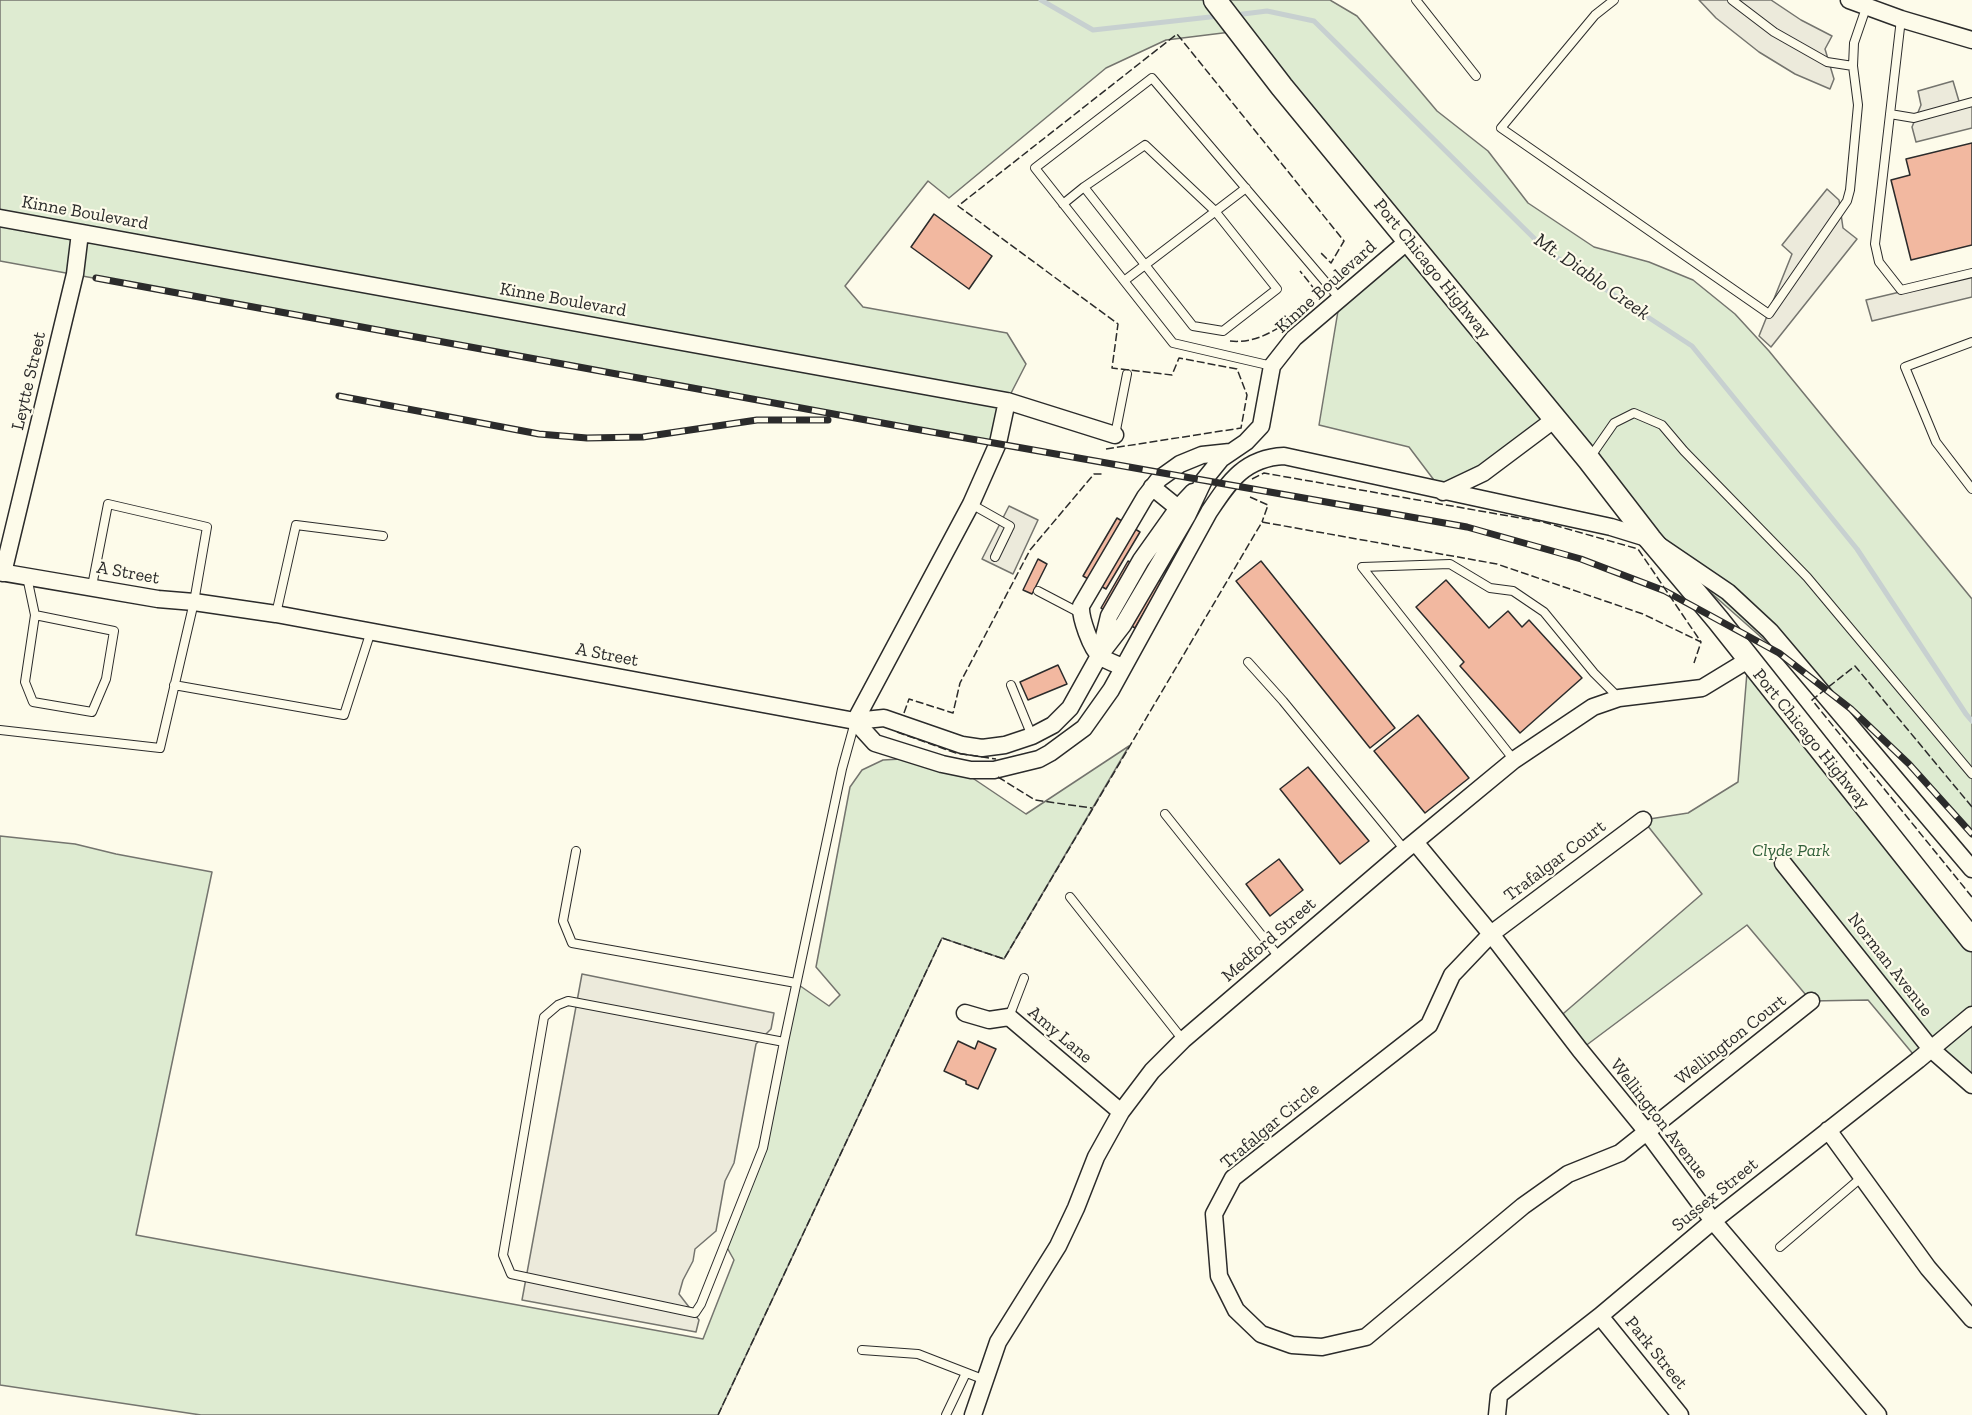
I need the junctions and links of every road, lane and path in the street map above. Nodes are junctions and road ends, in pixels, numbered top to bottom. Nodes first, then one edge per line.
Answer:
1 (1215, 0) edge
2 (1416, 0) edge
3 (1614, 0) edge
4 (1732, 0) edge
5 (1850, 0) edge
6 (1866, 8) junction
7 (1901, 19) junction
8 (1972, 40) edge
9 (1853, 66) junction
10 (1476, 76) dead end
11 (1972, 102) edge
12 (1890, 114) junction
13 (1084, 187) junction
14 (1246, 188) junction
15 (1063, 204) junction
16 (1215, 211) junction
17 (0, 218) edge
18 (80, 232) junction
19 (1409, 240) junction
20 (1144, 266) junction
21 (1972, 273) edge
22 (1124, 281) junction
23 (1340, 299) junction
24 (1972, 342) edge
25 (1272, 366) junction
26 (1127, 374) dead end
27 (1007, 400) junction
28 (1555, 419) junction
29 (1115, 435) joint
30 (1231, 452) junction
31 (1589, 460) junction
32 (1152, 488) junction
33 (1972, 489) edge
34 (1443, 492) junction
35 (970, 504) junction
36 (1185, 506) junction
37 (1209, 512) junction
38 (383, 536) dead end
39 (1650, 539) junction
40 (995, 557) dead end
41 (2, 573) edge
42 (27, 576) junction
43 (92, 586) junction
44 (1038, 591) dead end
45 (194, 602) junction
46 (1080, 613) junction
47 (276, 614) junction
48 (34, 615) junction
49 (372, 631) junction
50 (1099, 656) junction
51 (1748, 660) junction
52 (1248, 662) dead end
53 (1123, 668) junction
54 (174, 685) junction
55 (1011, 686) dead end
56 (1619, 698) junction
57 (855, 721) junction
58 (0, 730) edge
59 (1032, 736) junction
60 (1514, 760) junction
61 (1972, 774) edge
62 (1165, 814) dead end
63 (1643, 820) dead end
64 (1409, 846) junction
65 (576, 851) dead end
66 (1784, 863) dead end
67 (1972, 869) edge
68 (1070, 897) dead end
69 (1491, 933) junction
70 (1972, 940) edge
71 (1279, 957) junction
72 (1024, 978) dead end
73 (796, 983) junction
74 (1811, 1001) dead end
75 (965, 1013) dead end
76 (1972, 1015) edge
77 (1009, 1017) junction
78 (1183, 1040) junction
79 (784, 1042) junction
80 (1931, 1049) junction
81 (1972, 1085) edge
82 (1121, 1112) junction
83 (1827, 1130) junction
84 (1647, 1132) junction
85 (1862, 1177) junction
86 (1713, 1221) junction
87 (1780, 1247) dead end
88 (1600, 1316) junction
89 (1972, 1319) edge
90 (862, 1350) dead end
91 (966, 1373) junction
92 (985, 1380) junction
93 (946, 1415) edge
94 (973, 1415) edge
95 (1497, 1415) edge
96 (1680, 1415) edge
97 (1878, 1415) edge

1 - 19 street, Port Chicago Highway
2 - 10 lane
3 - 9 lane
4 - 9 lane
5 - 6 street
6 - 7 street
6 - 9 lane
7 - 8 street
7 - 12 lane
11 - 12 lane
12 - 21 lane
13 - 15 lane
13 - 16 lane
13 - 20 lane
14 - 15 lane
14 - 16 lane
14 - 23 lane
15 - 22 lane
16 - 20 lane
16 - 20 lane
17 - 18 street, Kinne Boulevard
18 - 27 street, Kinne Boulevard
18 - 41 street, Leytte Street
19 - 23 street, Kinne Boulevard
19 - 28 street, Port Chicago Highway
20 - 22 lane
22 - 25 lane
23 - 25 street, Kinne Boulevard
24 - 33 lane
25 - 30 street, A Street
26 - 29 lane
27 - 29 street, Kinne Boulevard
27 - 35 street
28 - 31 street, Port Chicago Highway
28 - 34 street
30 - 32 street
30 - 36 street, A Street
31 - 39 street, Port Chicago Highway
31 - 61 lane
32 - 36 street
32 - 46 street
34 - 37 street
34 - 39 street
35 - 40 lane
35 - 57 street
36 - 37 street
36 - 50 street, A Street
37 - 53 street
38 - 47 lane
39 - 51 street, Port Chicago Highway
39 - 67 street, Port Chicago Highway
41 - 42 street, A Street
42 - 43 street, A Street
42 - 48 lane
43 - 45 street, A Street
43 - 45 lane
44 - 46 lane
45 - 47 street, A Street
45 - 54 lane
46 - 50 street
47 - 49 street, A Street
48 - 48 lane
49 - 54 lane
49 - 57 street, A Street
50 - 53 street
50 - 59 street, A Street
51 - 56 street, Medford Street
51 - 70 street, Port Chicago Highway
52 - 64 lane
53 - 57 street
54 - 58 lane
55 - 59 lane
56 - 60 street, Medford Street
56 - 60 lane
57 - 59 street, A Street
57 - 73 lane
60 - 64 street, Medford Street
62 - 71 lane
63 - 69 street, Trafalgar Court
64 - 69 street, Wellington Avenue
64 - 71 street, Medford Street
65 - 73 lane
66 - 80 street, Norman Avenue
68 - 78 lane
69 - 84 street, Wellington Avenue
69 - 84 street, Trafalgar Circle
71 - 78 street, Medford Street
72 - 77 lane
73 - 79 lane
74 - 84 street, Wellington Court
75 - 77 street, Amy Lane
76 - 80 street, Sussex Street
77 - 82 street, Amy Lane
78 - 82 street, Medford Street
79 - 79 lane
80 - 81 street, Norman Avenue
80 - 83 street, Sussex Street
82 - 92 street, Medford Street
83 - 85 street
83 - 86 street, Sussex Street
84 - 86 street, Wellington Avenue
85 - 87 lane
85 - 89 street
86 - 88 street, Sussex Street
86 - 97 street, Wellington Avenue
88 - 95 street, Sussex Street
88 - 96 street, Park Street
90 - 91 lane
91 - 92 lane
91 - 93 lane
92 - 94 street, Medford Street

